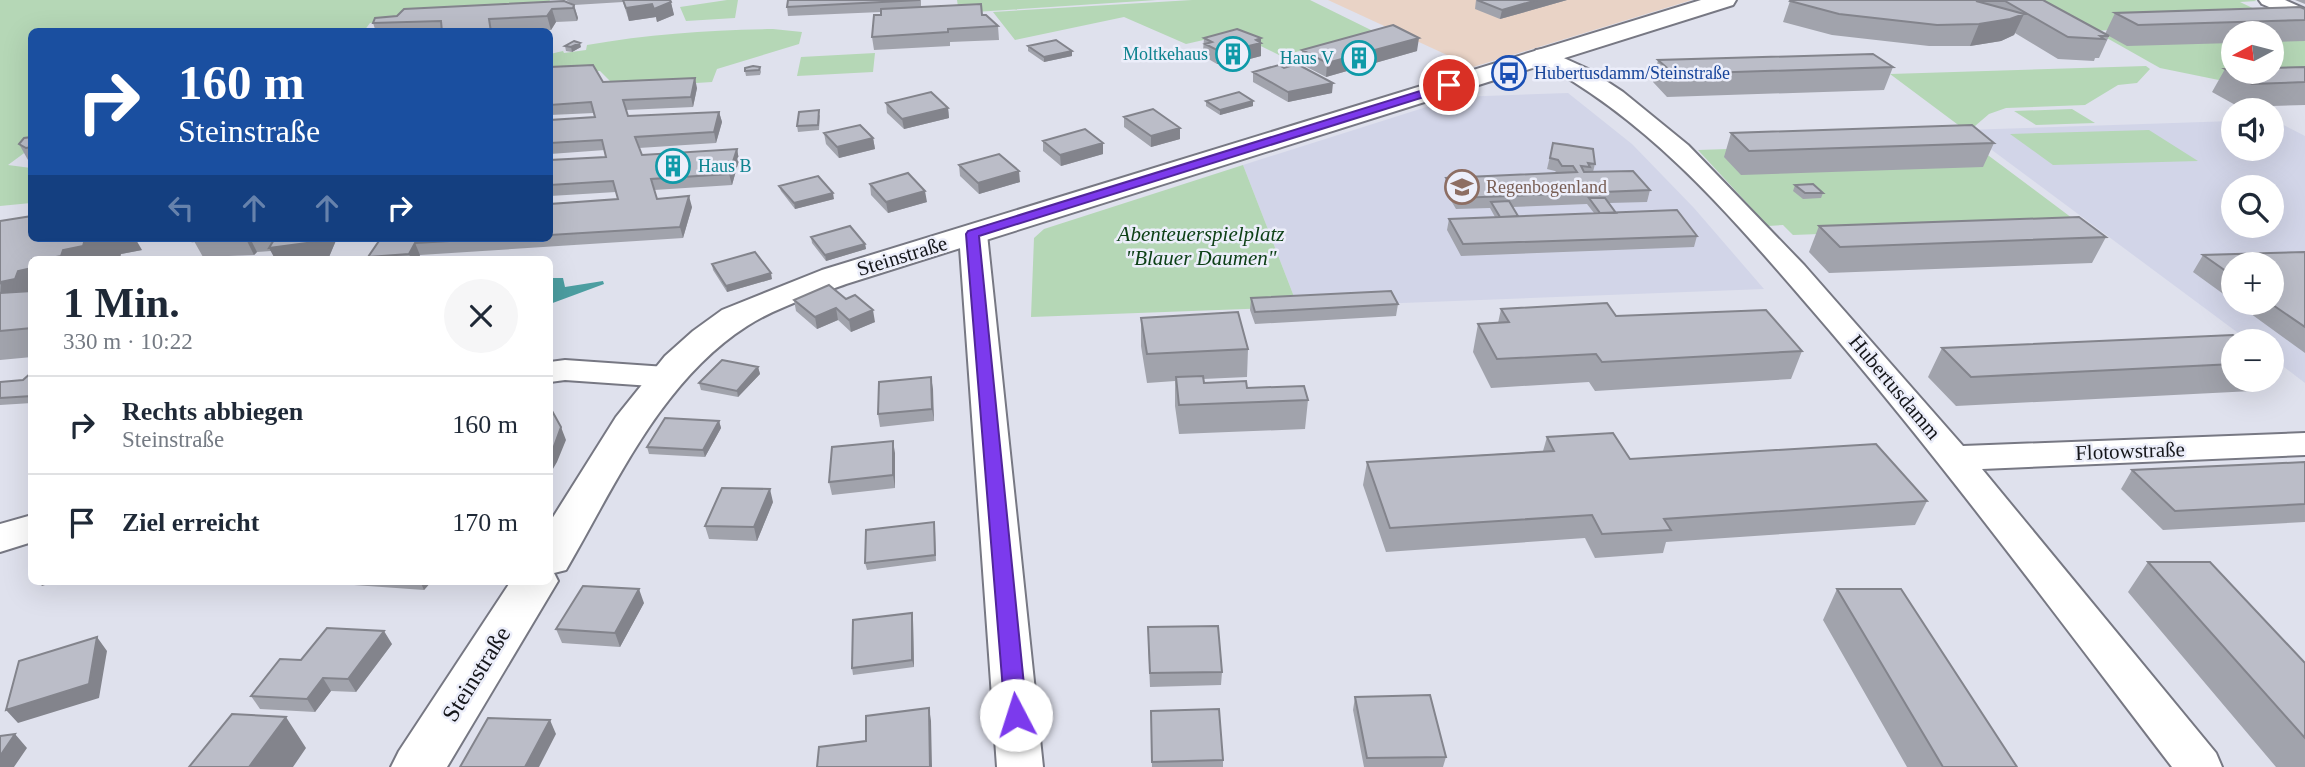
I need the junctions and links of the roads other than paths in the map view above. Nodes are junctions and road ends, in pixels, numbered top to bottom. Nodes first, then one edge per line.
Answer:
1 (1725, 0) edge
2 (2269, 0) edge
3 (2305, 16) edge
4 (1544, 55) junction
5 (972, 234) junction
6 (553, 372) edge
7 (666, 377) junction
8 (2305, 444) edge
9 (1954, 458) junction
10 (28, 529) edge
11 (0, 538) edge
12 (553, 553) edge
13 (532, 585) edge
14 (418, 767) edge
15 (1020, 767) edge
16 (2199, 767) edge

1 - 4 street, Steinstraße
2 - 3 street
4 - 5 street, Steinstraße
4 - 9 street, Hubertusdamm
5 - 7 street, Steinstraße
5 - 15 street
6 - 7 street
7 - 12 street, Steinstraße
8 - 9 street, Flotowstraße
9 - 16 street, Hubertusdamm
10 - 11 street
13 - 14 street, Steinstraße

